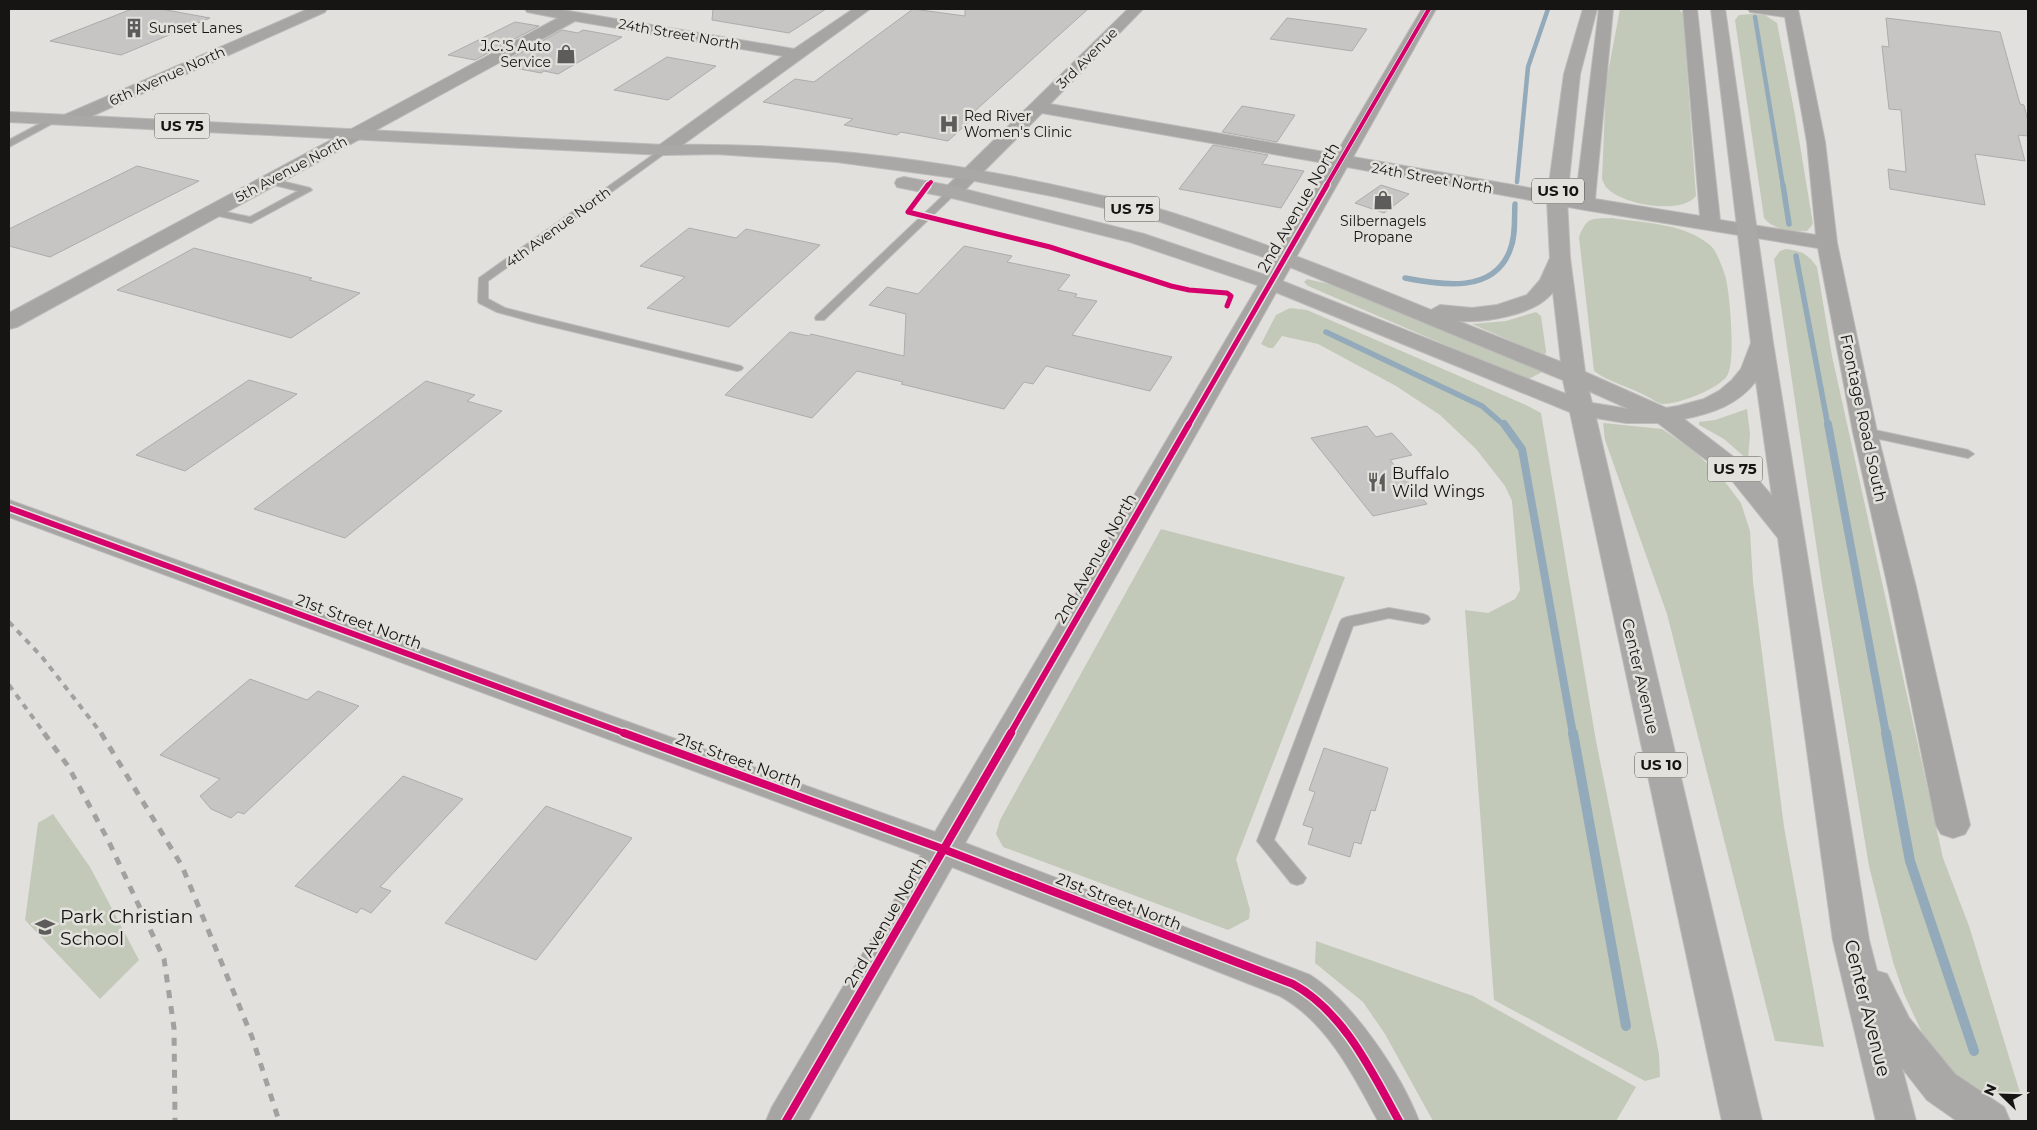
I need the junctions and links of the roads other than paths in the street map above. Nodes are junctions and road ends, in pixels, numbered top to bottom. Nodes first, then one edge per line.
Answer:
1 (320, 9) edge
2 (532, 9) edge
3 (863, 9) edge
4 (1136, 9) edge
5 (1429, 9) edge
6 (1590, 9) edge
7 (1606, 9) edge
8 (1690, 9) edge
9 (1718, 9) edge
10 (1755, 9) edge
11 (1791, 11) edge
12 (573, 16) junction
13 (797, 54) junction
14 (1039, 107) junction
15 (9, 116) edge
16 (61, 119) junction
17 (355, 134) junction
18 (9, 144) edge
19 (664, 150) junction
20 (1340, 162) junction
21 (970, 174) junction
22 (269, 181) junction
23 (952, 192) junction
24 (1557, 199) junction
25 (1585, 204) junction
26 (212, 212) junction
27 (1711, 224) junction
28 (1748, 230) junction
29 (1827, 243) junction
30 (1285, 258) junction
31 (1560, 258) junction
32 (1270, 283) junction
33 (1406, 306) junction
34 (820, 318) dead end
35 (9, 322) edge
36 (1762, 343) junction
37 (737, 368) dead end
38 (1574, 376) junction
39 (1581, 408) junction
40 (1663, 415) junction
41 (1865, 432) junction
42 (1968, 454) dead end
43 (9, 508) edge
44 (1792, 538) junction
45 (1423, 619) dead end
46 (1953, 825) dead end
47 (943, 849) junction
48 (1297, 878) dead end
49 (1851, 940) junction
50 (786, 1121) edge
51 (1399, 1121) edge
52 (1742, 1121) edge
53 (1896, 1121) edge
54 (1990, 1121) edge

1 - 16 street, 6th Avenue North
2 - 12 street, 24th Street North
3 - 13 street, 4th Avenue North
4 - 14 street, 3rd Avenue
5 - 20 street, 2nd Avenue North
6 - 24 main road, US 10
7 - 25 street
8 - 27 street
9 - 28 main road, Center Avenue
10 - 11 street
11 - 29 street, Frontage Road South
12 - 13 street, 24th Street North
12 - 17 street, 5th Avenue North
13 - 19 street, 4th Avenue North
14 - 20 street, 24th Street North
14 - 21 street, 3rd Avenue
15 - 16 main road, US 75
16 - 17 main road, US 75
16 - 18 lane
17 - 19 main road, US 75
17 - 22 street, 5th Avenue North
19 - 21 main road, US 75
19 - 23 main road, US 75
19 - 37 lane, 4th Avenue North
20 - 24 street, 24th Street North
20 - 30 street, 2nd Avenue North
21 - 23 street, 3rd Avenue
21 - 30 main road, US 75
22 - 26 street, 5th Avenue North
22 - 26 lane
23 - 32 main road, US 75
23 - 34 lane
24 - 25 street, 24th Street North
24 - 31 main road, US 10
25 - 27 street, 24th Street North
26 - 35 street, 5th Avenue North
27 - 28 street, 24th Street North
28 - 29 street, 24th Street North
28 - 36 main road, Center Avenue
29 - 41 street, Frontage Road South
30 - 32 street, 2nd Avenue North
30 - 33 main road, US 75
31 - 33 main road
31 - 38 main road, US 10
32 - 39 main road, US 75
32 - 47 street, 2nd Avenue North
33 - 38 main road, US 75
36 - 40 main road
36 - 44 main road, Center Avenue
38 - 39 main road, Center Avenue / US 10
38 - 40 main road, US 75
39 - 40 main road
39 - 52 main road, Center Avenue / US 10
40 - 44 main road, US 75
41 - 42 lane
41 - 46 street, Frontage Road South
43 - 47 street, 21st Street North
44 - 49 main road, Center Avenue
45 - 48 lane
47 - 50 street, 2nd Avenue North
47 - 51 street, 21st Street North
49 - 53 main road, Center Avenue
49 - 54 main road

